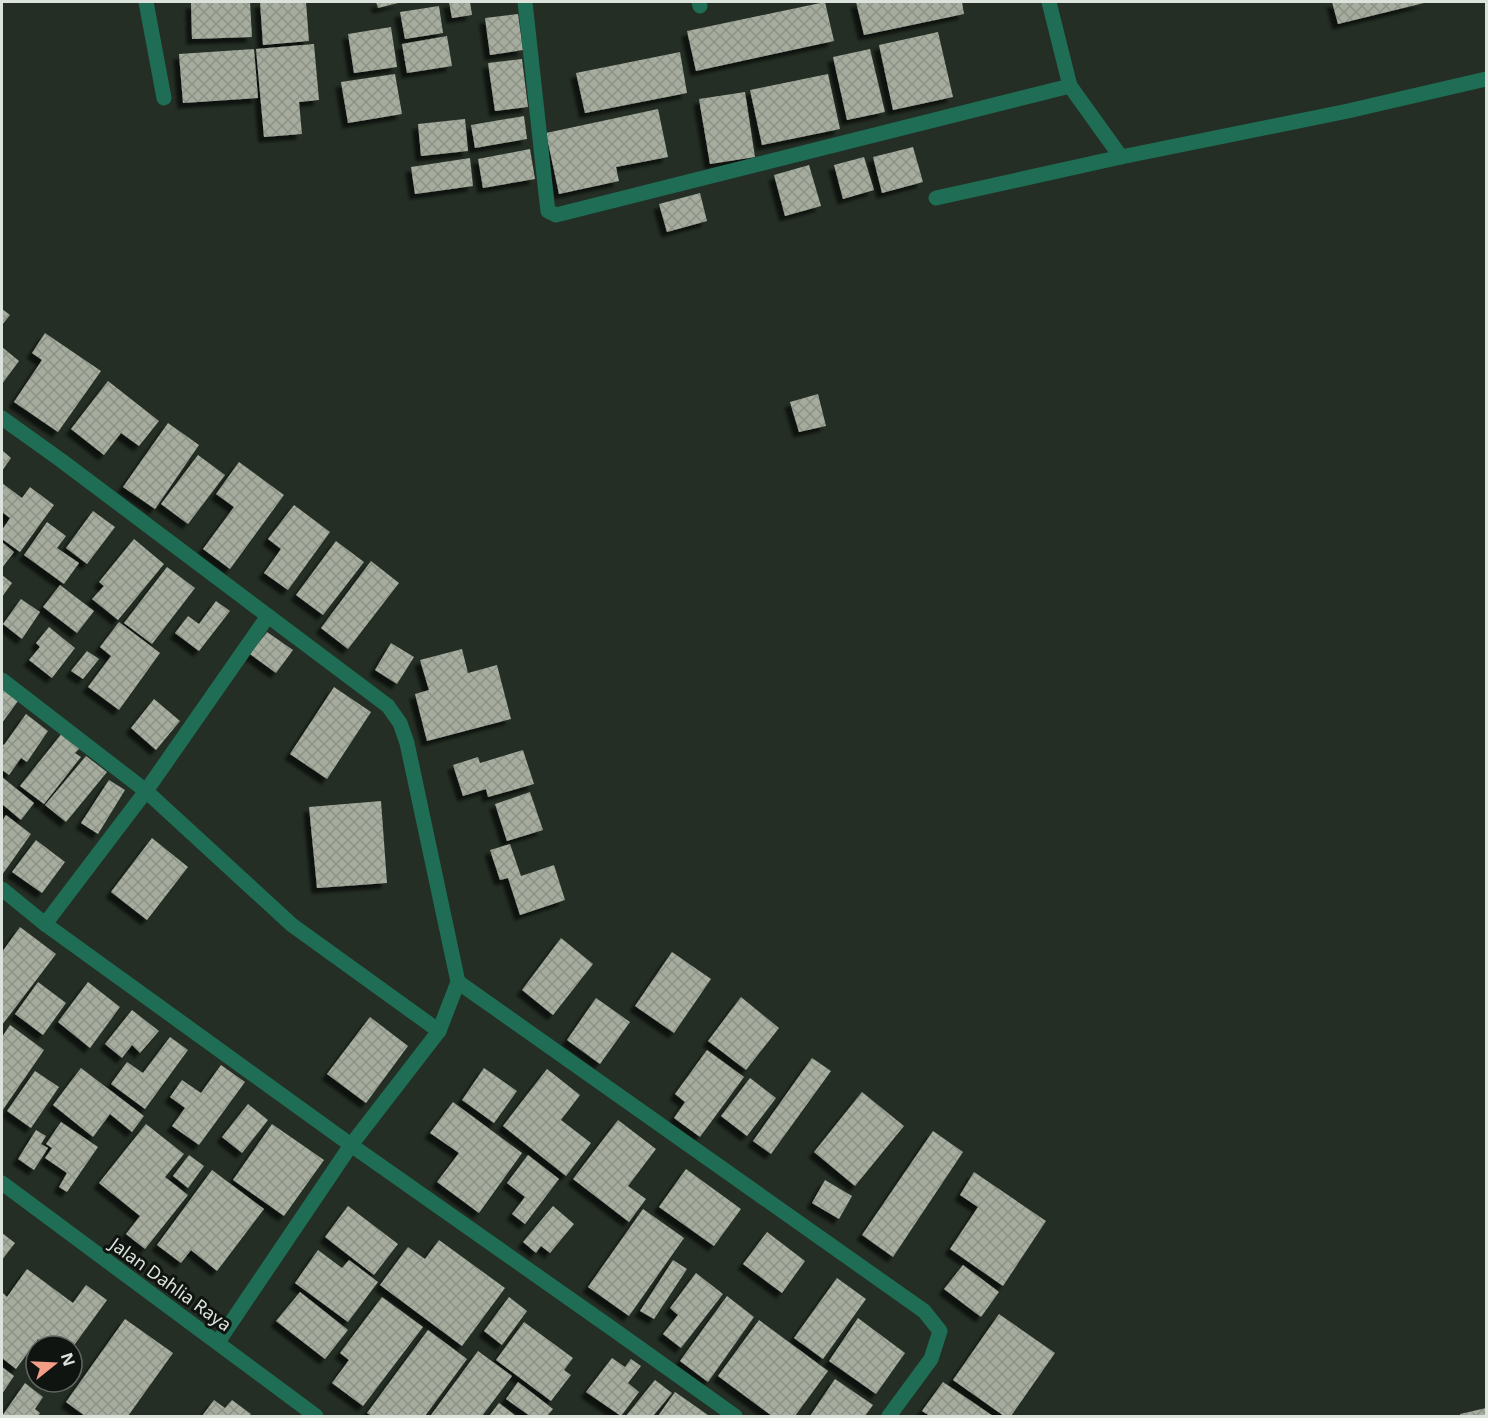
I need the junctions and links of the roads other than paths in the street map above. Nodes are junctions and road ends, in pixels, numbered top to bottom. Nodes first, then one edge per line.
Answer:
1 (146, 2) edge
2 (525, 2) edge
3 (1049, 2) edge
4 (1486, 79) edge
5 (1070, 86) junction
6 (164, 99) dead end
7 (1121, 157) junction
8 (936, 198) dead end
9 (2, 418) edge
10 (268, 616) junction
11 (2, 680) edge
12 (146, 791) junction
13 (2, 889) edge
14 (45, 924) junction
15 (458, 982) junction
16 (440, 1031) junction
17 (351, 1145) junction
18 (2, 1183) edge
19 (218, 1342) junction
20 (316, 1416) edge
21 (735, 1416) edge
22 (889, 1416) edge

1 - 6 street
2 - 5 street
3 - 5 street
4 - 7 street
5 - 7 street
7 - 8 street
9 - 10 street
10 - 12 street
10 - 15 street
11 - 12 street
12 - 14 street
12 - 16 street
13 - 14 street
14 - 17 street
15 - 16 street
15 - 22 street
16 - 17 street
17 - 19 street
17 - 21 street
18 - 19 street, Jalan Dahlia Raya
19 - 20 street, Jalan Dahlia Raya

